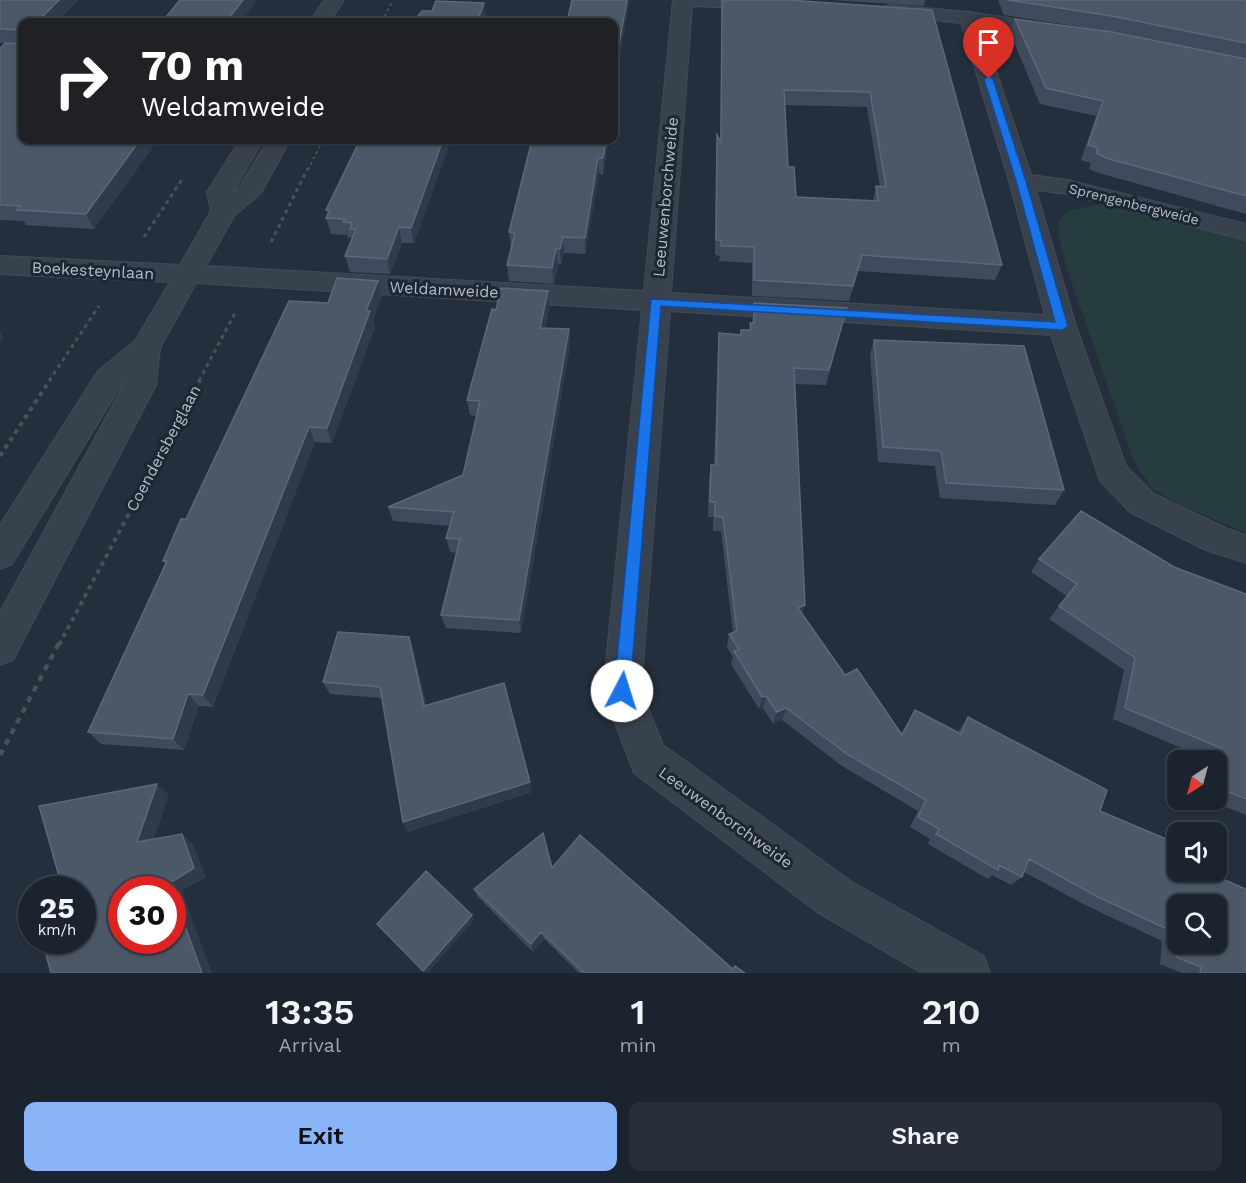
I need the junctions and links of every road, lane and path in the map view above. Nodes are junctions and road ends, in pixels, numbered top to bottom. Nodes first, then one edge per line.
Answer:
1 (334, 0) edge
2 (393, 0) edge
3 (684, 0) edge
4 (791, 4) edge
5 (874, 9) edge
6 (323, 18) edge
7 (384, 18) edge
8 (969, 18) junction
9 (1082, 35) edge
10 (248, 144) edge
11 (277, 144) edge
12 (321, 144) edge
13 (1021, 181) junction
14 (224, 211) junction
15 (1246, 232) edge
16 (0, 265) edge
17 (186, 275) junction
18 (254, 278) junction
19 (655, 302) junction
20 (1062, 326) junction
21 (145, 348) junction
22 (1246, 549) edge
23 (0, 554) edge
24 (0, 648) edge
25 (0, 754) edge
26 (967, 973) edge

1 - 6 street
2 - 7 path
3 - 4 street
3 - 19 street, Leeuwenborchweide
5 - 8 street
8 - 9 street
8 - 13 street
10 - 14 street
11 - 14 street
12 - 18 path, Coendersberglaan
13 - 15 street, Sprengenbergweide
13 - 20 street
14 - 17 street
16 - 17 street, Boekesteynlaan
17 - 18 street, Weldamweide
17 - 21 street
18 - 19 street, Weldamweide
18 - 25 path, Coendersberglaan
19 - 20 street, Weldamweide
19 - 26 street, Leeuwenborchweide
20 - 22 street
21 - 23 street
21 - 24 street

